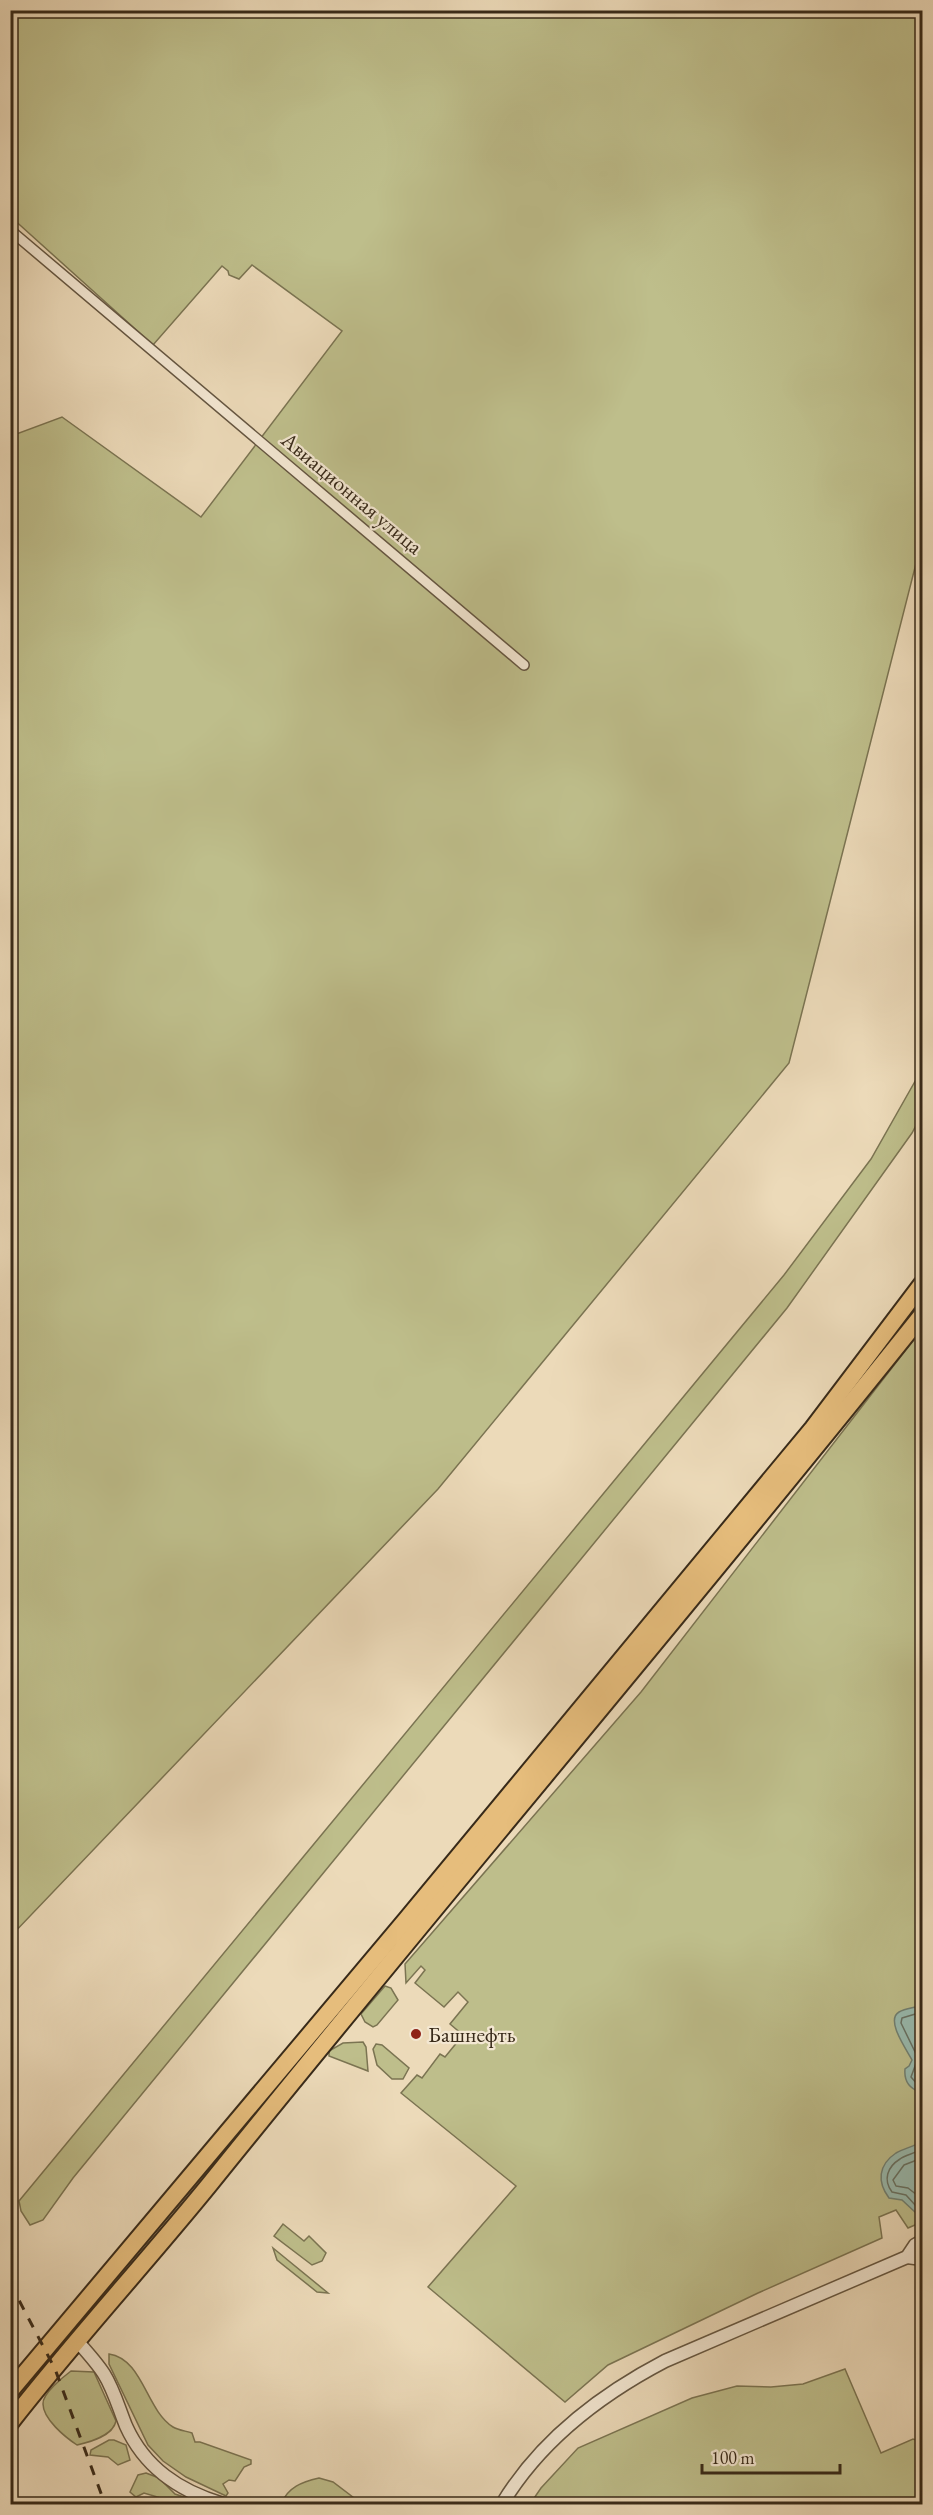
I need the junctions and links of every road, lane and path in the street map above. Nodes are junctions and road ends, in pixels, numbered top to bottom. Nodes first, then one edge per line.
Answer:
1 (10, 230) edge
2 (524, 665) dead end
3 (922, 1284) edge
4 (922, 1316) edge
5 (922, 2241) edge
6 (907, 2257) junction
7 (922, 2259) edge
8 (78, 2342) junction
9 (11, 2388) edge
10 (10, 2423) edge
11 (223, 2505) edge
12 (502, 2505) edge

1 - 2 street, Авиационная улица
3 - 9 highway
4 - 8 highway
5 - 6 street
6 - 7 street
6 - 12 street
8 - 10 highway
8 - 11 street

